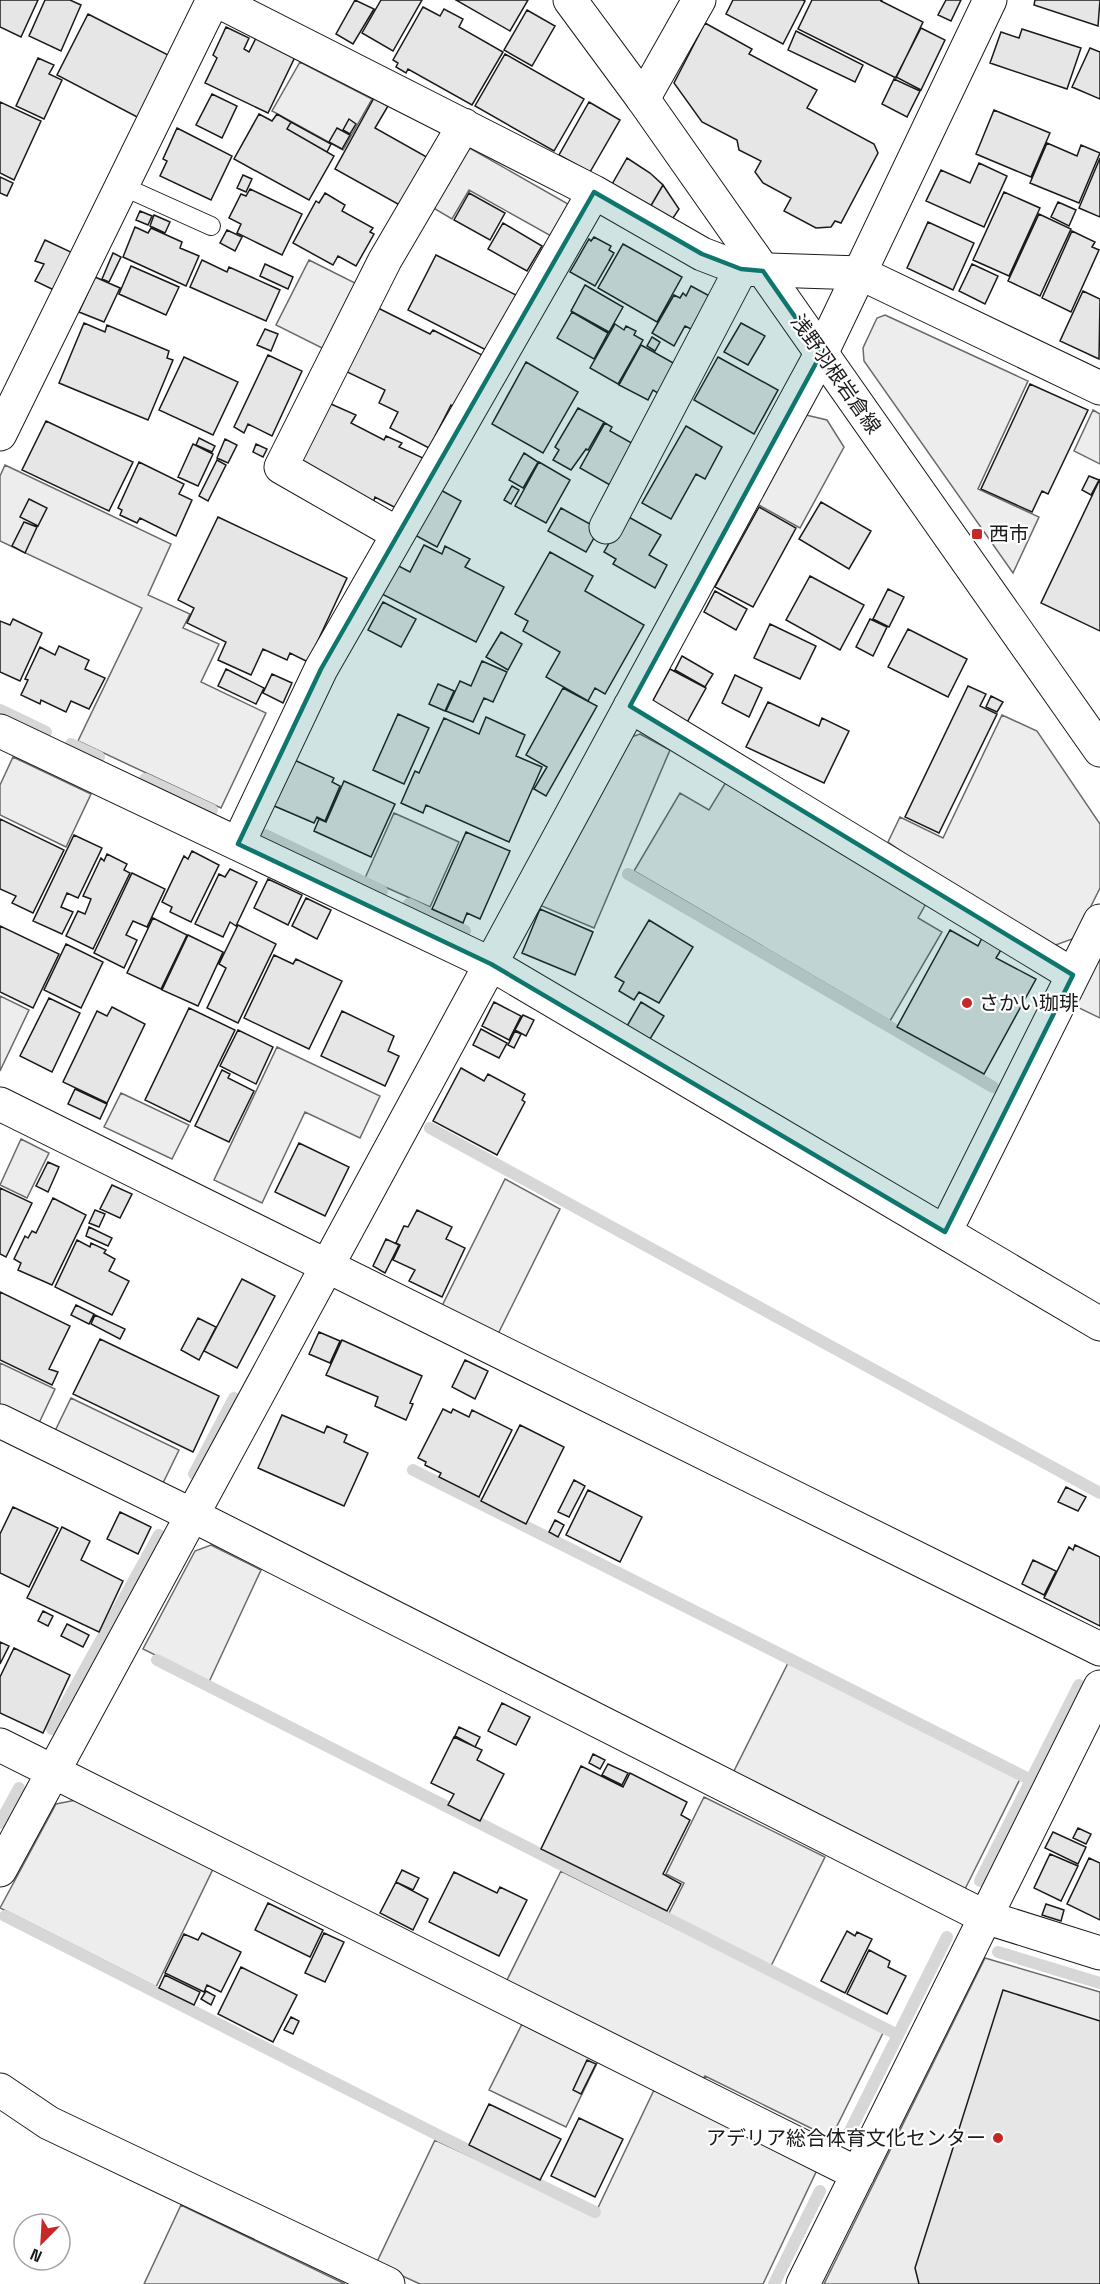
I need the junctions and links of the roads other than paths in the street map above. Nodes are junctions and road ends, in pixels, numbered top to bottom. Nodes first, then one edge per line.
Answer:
1 (215, 0) edge
2 (570, 0) edge
3 (699, 0) edge
4 (990, 0) edge
5 (266, 11) edge
6 (643, 99) junction
7 (464, 125) junction
8 (122, 186) junction
9 (594, 192) junction
10 (211, 226) dead end
11 (752, 270) junction
12 (860, 273) junction
13 (821, 354) junction
14 (1100, 388) edge
15 (0, 434) edge
16 (606, 527) dead end
17 (399, 534) junction
18 (630, 706) junction
19 (0, 731) edge
20 (1100, 750) edge
21 (238, 844) junction
22 (1100, 921) edge
23 (491, 964) junction
24 (1073, 975) junction
25 (0, 1104) edge
26 (945, 1232) junction
27 (327, 1267) junction
28 (1100, 1324) edge
29 (0, 1421) edge
30 (192, 1515) junction
31 (1100, 1649) edge
32 (1100, 1687) edge
33 (0, 1745) edge
34 (54, 1772) junction
35 (0, 1870) edge
36 (986, 1917) junction
37 (1100, 1953) edge
38 (0, 2090) edge
39 (858, 2174) junction
40 (388, 2284) edge
41 (803, 2284) edge

1 - 5 street
1 - 8 street
2 - 6 street, 浅野羽根岩倉線
3 - 6 street
4 - 12 street
5 - 7 street
6 - 11 street, 浅野羽根岩倉線
7 - 9 street
7 - 17 street
8 - 10 lane
8 - 15 street
9 - 11 street
9 - 17 street
11 - 12 street
11 - 13 street, 浅野羽根岩倉線
11 - 16 street
12 - 13 street
12 - 14 street
13 - 18 street
13 - 20 street, 浅野羽根岩倉線
17 - 21 street
18 - 23 street
18 - 24 street
19 - 21 street
21 - 23 street
22 - 24 street
23 - 26 street
23 - 27 street
24 - 26 street
25 - 27 street
26 - 28 street
27 - 30 street
27 - 31 street
29 - 30 street
30 - 34 street
30 - 36 street
32 - 36 street
33 - 34 street
34 - 35 street
34 - 39 street
36 - 37 street
36 - 39 street
38 - 40 street
39 - 41 street

